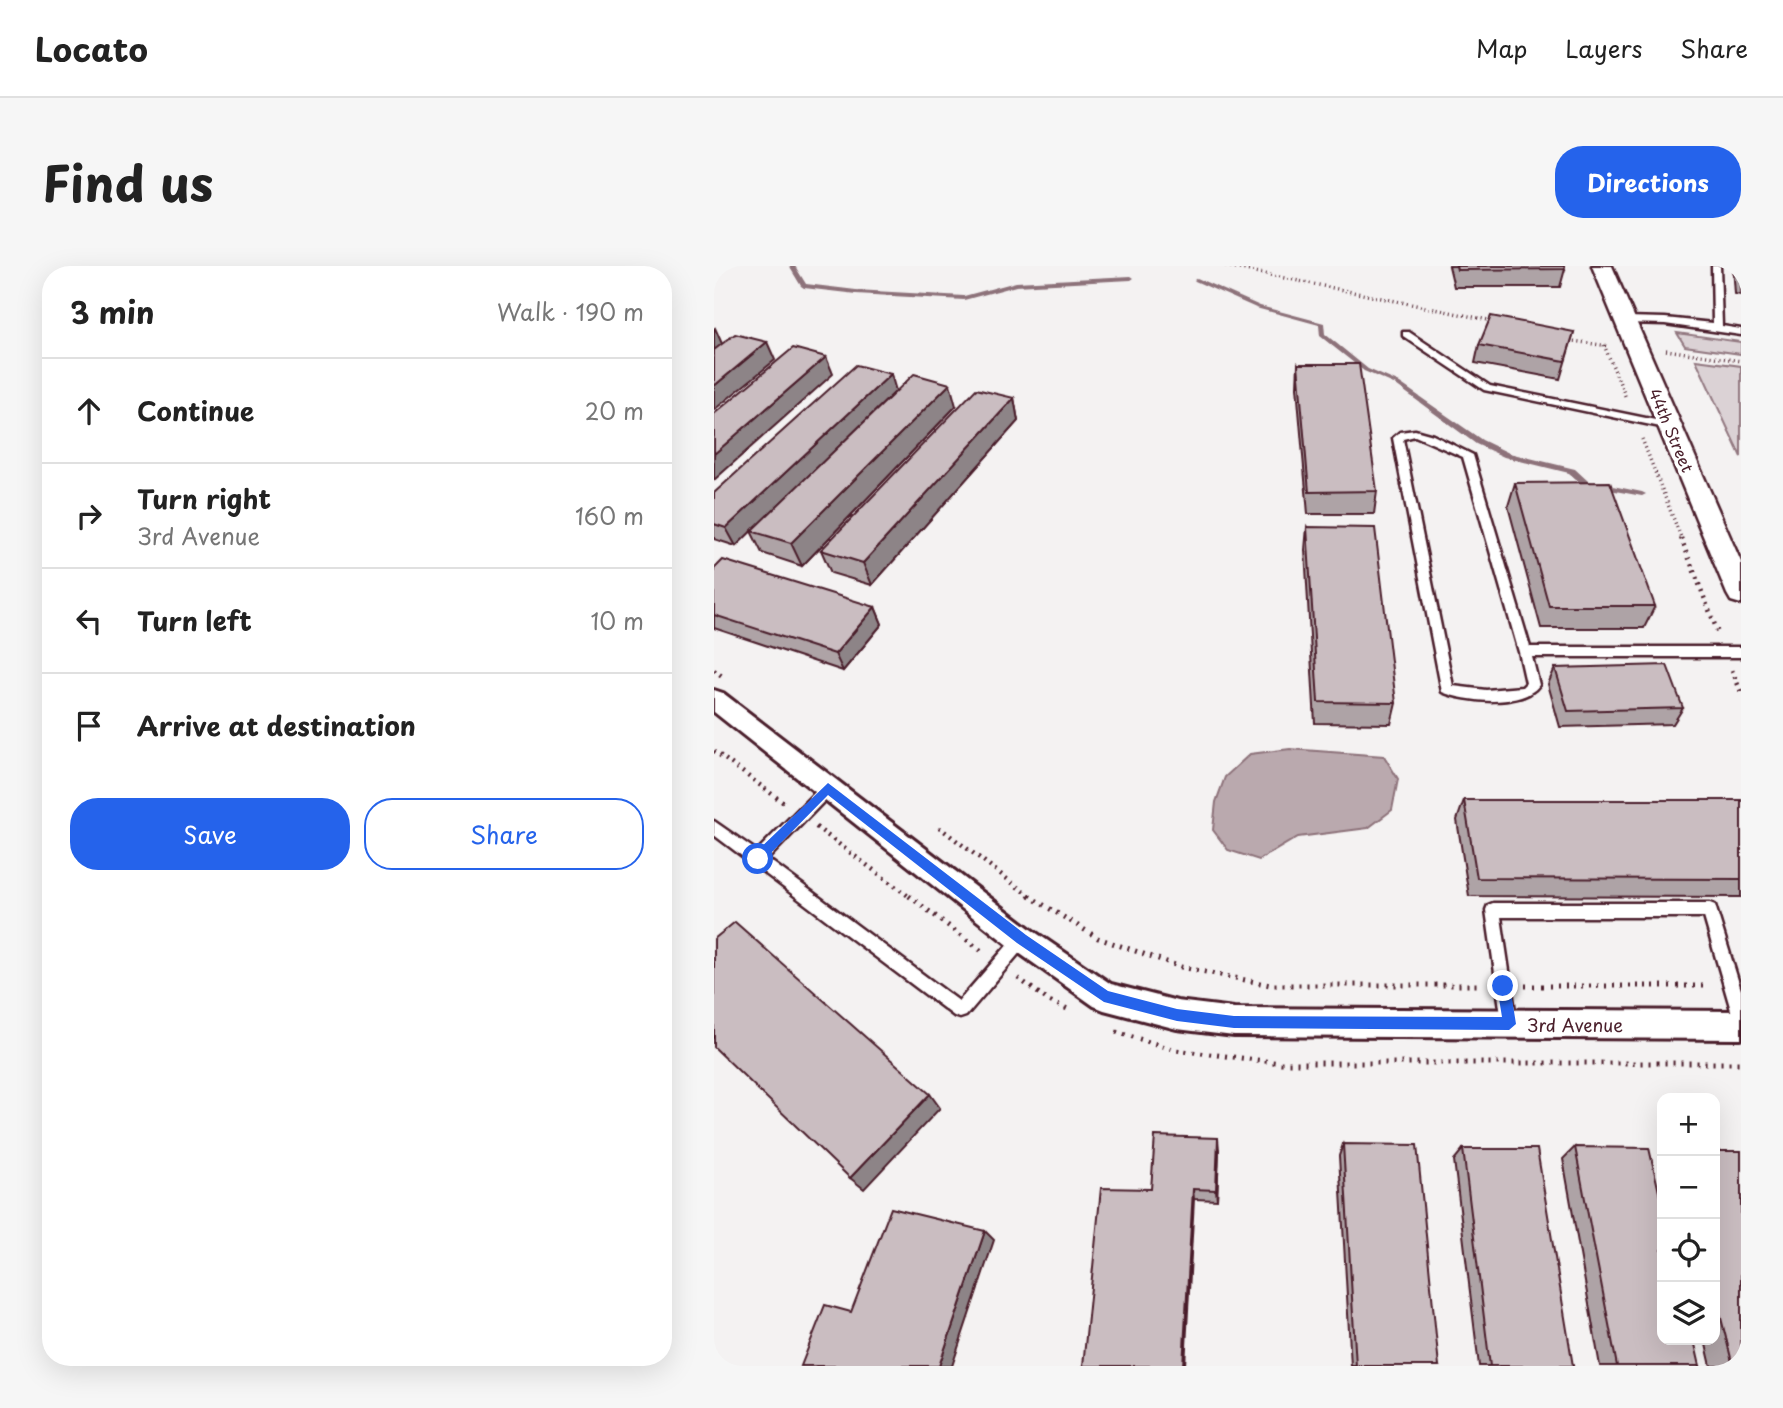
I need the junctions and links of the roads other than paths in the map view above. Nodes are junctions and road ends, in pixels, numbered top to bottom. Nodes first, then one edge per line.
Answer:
1 (1602, 266) edge
2 (1716, 266) edge
3 (1625, 320) junction
4 (1710, 327) junction
5 (1741, 332) edge
6 (1406, 334) dead end
7 (1670, 426) junction
8 (1741, 594) edge
9 (1525, 652) junction
10 (1741, 652) edge
11 (714, 699) edge
12 (828, 788) junction
13 (714, 827) edge
14 (758, 859) junction
15 (1021, 939) junction
16 (1741, 1017) edge
17 (1509, 1024) junction
18 (1741, 1025) edge

1 - 3 street, 44th Street
2 - 4 lane
3 - 4 lane
3 - 7 street, 44th Street
4 - 5 lane
6 - 7 lane
7 - 8 street, 44th Street
9 - 9 lane
9 - 10 lane
11 - 12 street, 3rd Avenue
12 - 14 lane
12 - 15 street, 3rd Avenue
13 - 14 lane
14 - 15 lane
15 - 17 street, 3rd Avenue
16 - 17 lane
17 - 18 street, 3rd Avenue

